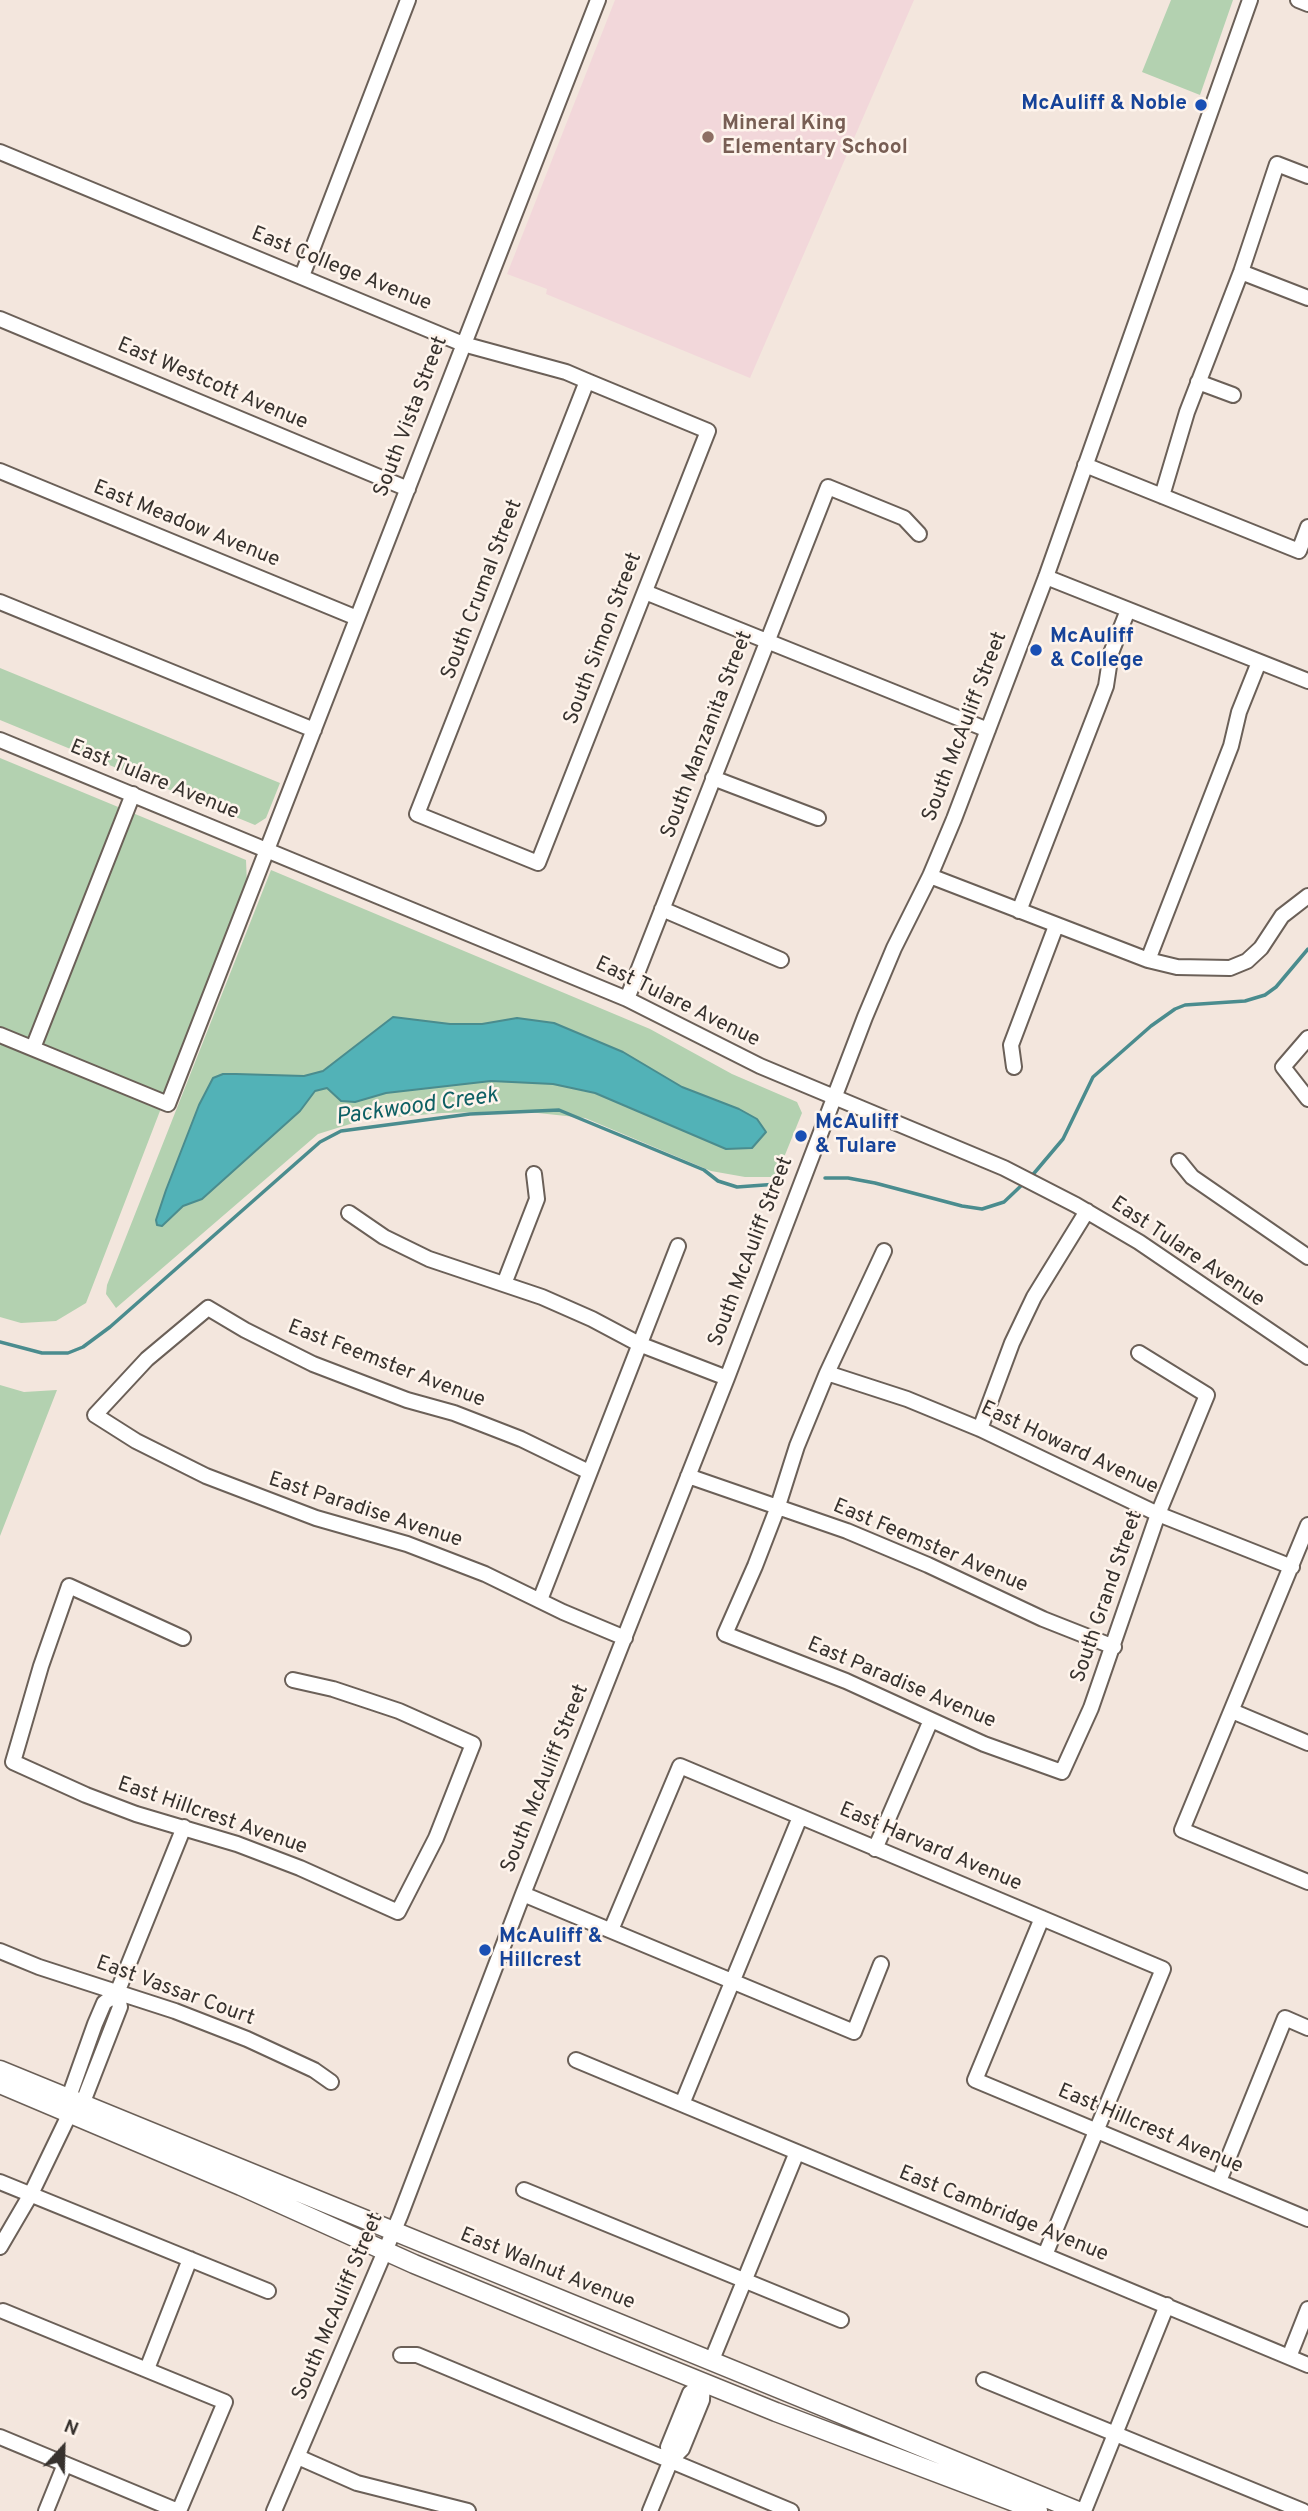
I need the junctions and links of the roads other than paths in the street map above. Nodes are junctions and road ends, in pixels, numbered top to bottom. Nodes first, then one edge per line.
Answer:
1 (408, 0) edge
2 (598, 0) edge
3 (1251, 0) edge
4 (1298, 0) edge
5 (1308, 4) edge
6 (0, 152) edge
7 (1308, 176) edge
8 (1241, 272) junction
9 (302, 276) junction
10 (1308, 298) edge
11 (0, 319) edge
12 (463, 344) junction
13 (587, 380) junction
14 (1198, 382) junction
15 (1233, 395) dead end
16 (708, 431) joint
17 (1085, 465) junction
18 (0, 471) edge
19 (408, 488) junction
20 (1162, 496) junction
21 (1308, 527) edge
22 (919, 534) dead end
23 (1046, 577) junction
24 (645, 592) junction
25 (0, 602) edge
26 (1128, 610) junction
27 (357, 618) junction
28 (767, 641) junction
29 (1259, 662) junction
30 (1308, 681) edge
31 (314, 730) junction
32 (988, 730) junction
33 (0, 740) edge
34 (713, 778) junction
35 (133, 794) junction
36 (818, 818) dead end
37 (267, 850) junction
38 (538, 863) joint
39 (930, 876) junction
40 (1308, 896) edge
41 (662, 909) junction
42 (1019, 911) junction
43 (1056, 926) junction
44 (782, 960) dead end
45 (1148, 960) junction
46 (627, 999) junction
47 (0, 1035) edge
48 (1308, 1038) edge
49 (33, 1048) junction
50 (1014, 1067) dead end
51 (835, 1096) junction
52 (1308, 1099) edge
53 (1180, 1161) dead end
54 (534, 1174) dead end
55 (1087, 1211) junction
56 (349, 1213) dead end
57 (678, 1246) dead end
58 (884, 1251) dead end
59 (1308, 1257) edge
60 (504, 1284) junction
61 (639, 1344) junction
62 (1139, 1353) dead end
63 (1308, 1357) edge
64 (827, 1373) junction
65 (727, 1378) junction
66 (95, 1415) joint
67 (980, 1429) junction
68 (589, 1472) junction
69 (688, 1476) junction
70 (777, 1509) junction
71 (1158, 1514) junction
72 (1308, 1525) edge
73 (1292, 1567) junction
74 (540, 1600) junction
75 (183, 1638) dead end
76 (625, 1638) junction
77 (1114, 1647) junction
78 (293, 1680) dead end
79 (1232, 1711) junction
80 (931, 1720) junction
81 (1308, 1743) edge
82 (1062, 1772) joint
83 (800, 1816) junction
84 (184, 1828) junction
85 (876, 1849) junction
86 (1308, 1882) edge
87 (523, 1894) junction
88 (1042, 1919) junction
89 (611, 1930) junction
90 (0, 1951) edge
91 (881, 1964) dead end
92 (733, 1982) junction
93 (117, 1993) junction
94 (1308, 2028) edge
95 (576, 2060) dead end
96 (0, 2070) edge
97 (331, 2082) dead end
98 (0, 2084) edge
99 (74, 2104) junction
100 (682, 2104) junction
101 (1096, 2130) junction
102 (797, 2152) junction
103 (1219, 2181) junction
104 (0, 2182) edge
105 (524, 2190) dead end
106 (31, 2194) junction
107 (1308, 2219) edge
108 (394, 2232) junction
109 (0, 2247) edge
110 (386, 2251) junction
111 (1045, 2255) junction
112 (190, 2259) junction
113 (744, 2280) junction
114 (268, 2291) dead end
115 (1167, 2305) junction
116 (1308, 2309) edge
117 (3, 2311) dead end
118 (841, 2320) dead end
119 (601, 2341) junction
120 (401, 2355) dead end
121 (1289, 2357) junction
122 (711, 2362) junction
123 (1308, 2365) edge
124 (147, 2369) junction
125 (984, 2380) dead end
126 (703, 2382) junction
127 (802, 2399) junction
128 (1115, 2434) junction
129 (0, 2437) edge
130 (298, 2457) junction
131 (926, 2458) junction
132 (671, 2460) junction
133 (65, 2464) junction
134 (46, 2511) edge
135 (178, 2511) edge
136 (274, 2511) edge
137 (468, 2511) edge
138 (650, 2511) edge
139 (791, 2511) edge
140 (1038, 2511) edge
141 (1078, 2511) edge
142 (1084, 2511) edge
143 (1303, 2511) edge

1 - 9 street
2 - 12 street, South Vista Street
3 - 17 street, South McAuliff Street
4 - 5 street
6 - 9 street, East College Avenue
7 - 8 street
8 - 10 street
8 - 14 street
9 - 12 street, East College Avenue
11 - 19 street, East Westcott Avenue
12 - 13 street, East College Avenue
12 - 19 street, South Vista Street
13 - 16 street, East College Avenue
13 - 38 street, South Crumal Street
14 - 15 street
14 - 20 street
16 - 24 street, South Simon Street
17 - 20 street
17 - 23 street, South McAuliff Street
18 - 27 street, East Meadow Avenue
19 - 27 street, South Vista Street
20 - 21 street
22 - 28 street, South Manzanita Street
23 - 26 street
23 - 32 street, South McAuliff Street
24 - 28 street
24 - 38 street, South Simon Street
25 - 31 street
26 - 29 street
26 - 42 street
27 - 31 street, South Vista Street
28 - 32 street
28 - 34 street, South Manzanita Street
29 - 30 street
29 - 45 street
31 - 37 street, South Vista Street
32 - 39 street, South McAuliff Street
33 - 35 street, East Tulare Avenue
34 - 36 street
34 - 41 street, South Manzanita Street
35 - 37 street, East Tulare Avenue
35 - 49 street
37 - 46 street, East Tulare Avenue
37 - 49 street, South Vista Street
39 - 42 street
39 - 51 street, South McAuliff Street
40 - 45 street
41 - 44 street
41 - 46 street, South Manzanita Street
42 - 43 street
43 - 45 street
43 - 50 street
46 - 51 street, East Tulare Avenue
47 - 49 street
48 - 52 street
51 - 55 street, East Tulare Avenue
51 - 65 street, South McAuliff Street
53 - 59 street
54 - 60 street
55 - 63 street, East Tulare Avenue
55 - 67 street
56 - 60 street
57 - 61 street
58 - 64 street
60 - 61 street
61 - 65 street
61 - 68 street
62 - 71 street, South Grand Street
64 - 67 street, East Howard Avenue
64 - 70 street
65 - 69 street, South McAuliff Street
66 - 68 street, East Feemster Avenue
66 - 74 street, East Paradise Avenue
67 - 71 street, East Howard Avenue
68 - 74 street
69 - 70 street, East Feemster Avenue
69 - 76 street, South McAuliff Street
70 - 77 street, East Feemster Avenue
70 - 80 street, East Paradise Avenue
71 - 73 street, East Howard Avenue
71 - 77 street, South Grand Street
72 - 73 street
73 - 79 street
74 - 76 street, East Paradise Avenue
75 - 84 street, East Hillcrest Avenue
76 - 87 street, South McAuliff Street
77 - 82 street, South Grand Street
78 - 84 street, East Hillcrest Avenue
79 - 81 street
79 - 86 street
80 - 82 street, East Paradise Avenue
80 - 85 street
83 - 85 street, East Harvard Avenue
83 - 89 street, East Harvard Avenue
83 - 92 street
84 - 93 street
85 - 88 street, East Harvard Avenue
87 - 89 street
87 - 108 street, South McAuliff Street
88 - 101 street, East Harvard Avenue
88 - 101 street, East Hillcrest Avenue
89 - 92 street
90 - 93 street, East Vassar Court
91 - 92 street
92 - 100 street
93 - 97 street, East Vassar Court
93 - 99 street
94 - 103 street
95 - 100 street, East Cambridge Avenue
96 - 99 main road, East Walnut Avenue
98 - 99 main road, East Walnut Avenue
99 - 106 street
99 - 108 main road, East Walnut Avenue
99 - 110 main road, East Walnut Avenue
100 - 102 street, East Cambridge Avenue
101 - 103 street, East Hillcrest Avenue
101 - 111 street
102 - 111 street, East Cambridge Avenue
102 - 113 street
103 - 107 street, East Hillcrest Avenue
104 - 106 street
105 - 113 street
106 - 109 street
106 - 112 street
108 - 110 street, South McAuliff Street
108 - 122 main road, East Walnut Avenue
110 - 119 main road, East Walnut Avenue
110 - 130 street, South McAuliff Street
111 - 115 street, East Cambridge Avenue
112 - 114 street
112 - 124 street
113 - 118 street
113 - 122 street
115 - 121 street, East Cambridge Avenue
115 - 128 street
116 - 121 street
117 - 124 street
119 - 122 main road
119 - 126 main road, East Walnut Avenue
120 - 132 street
121 - 123 street, East Cambridge Avenue
122 - 127 main road, East Walnut Avenue
124 - 135 street
125 - 128 street
126 - 127 main road
126 - 131 main road, East Walnut Avenue
126 - 132 street
127 - 131 main road, East Walnut Avenue
128 - 142 street
128 - 143 street
129 - 133 street
130 - 136 street, South McAuliff Street
130 - 137 street
131 - 140 main road, East Walnut Avenue
131 - 141 main road, East Walnut Avenue
132 - 138 street
132 - 139 street
133 - 134 street
133 - 135 street

